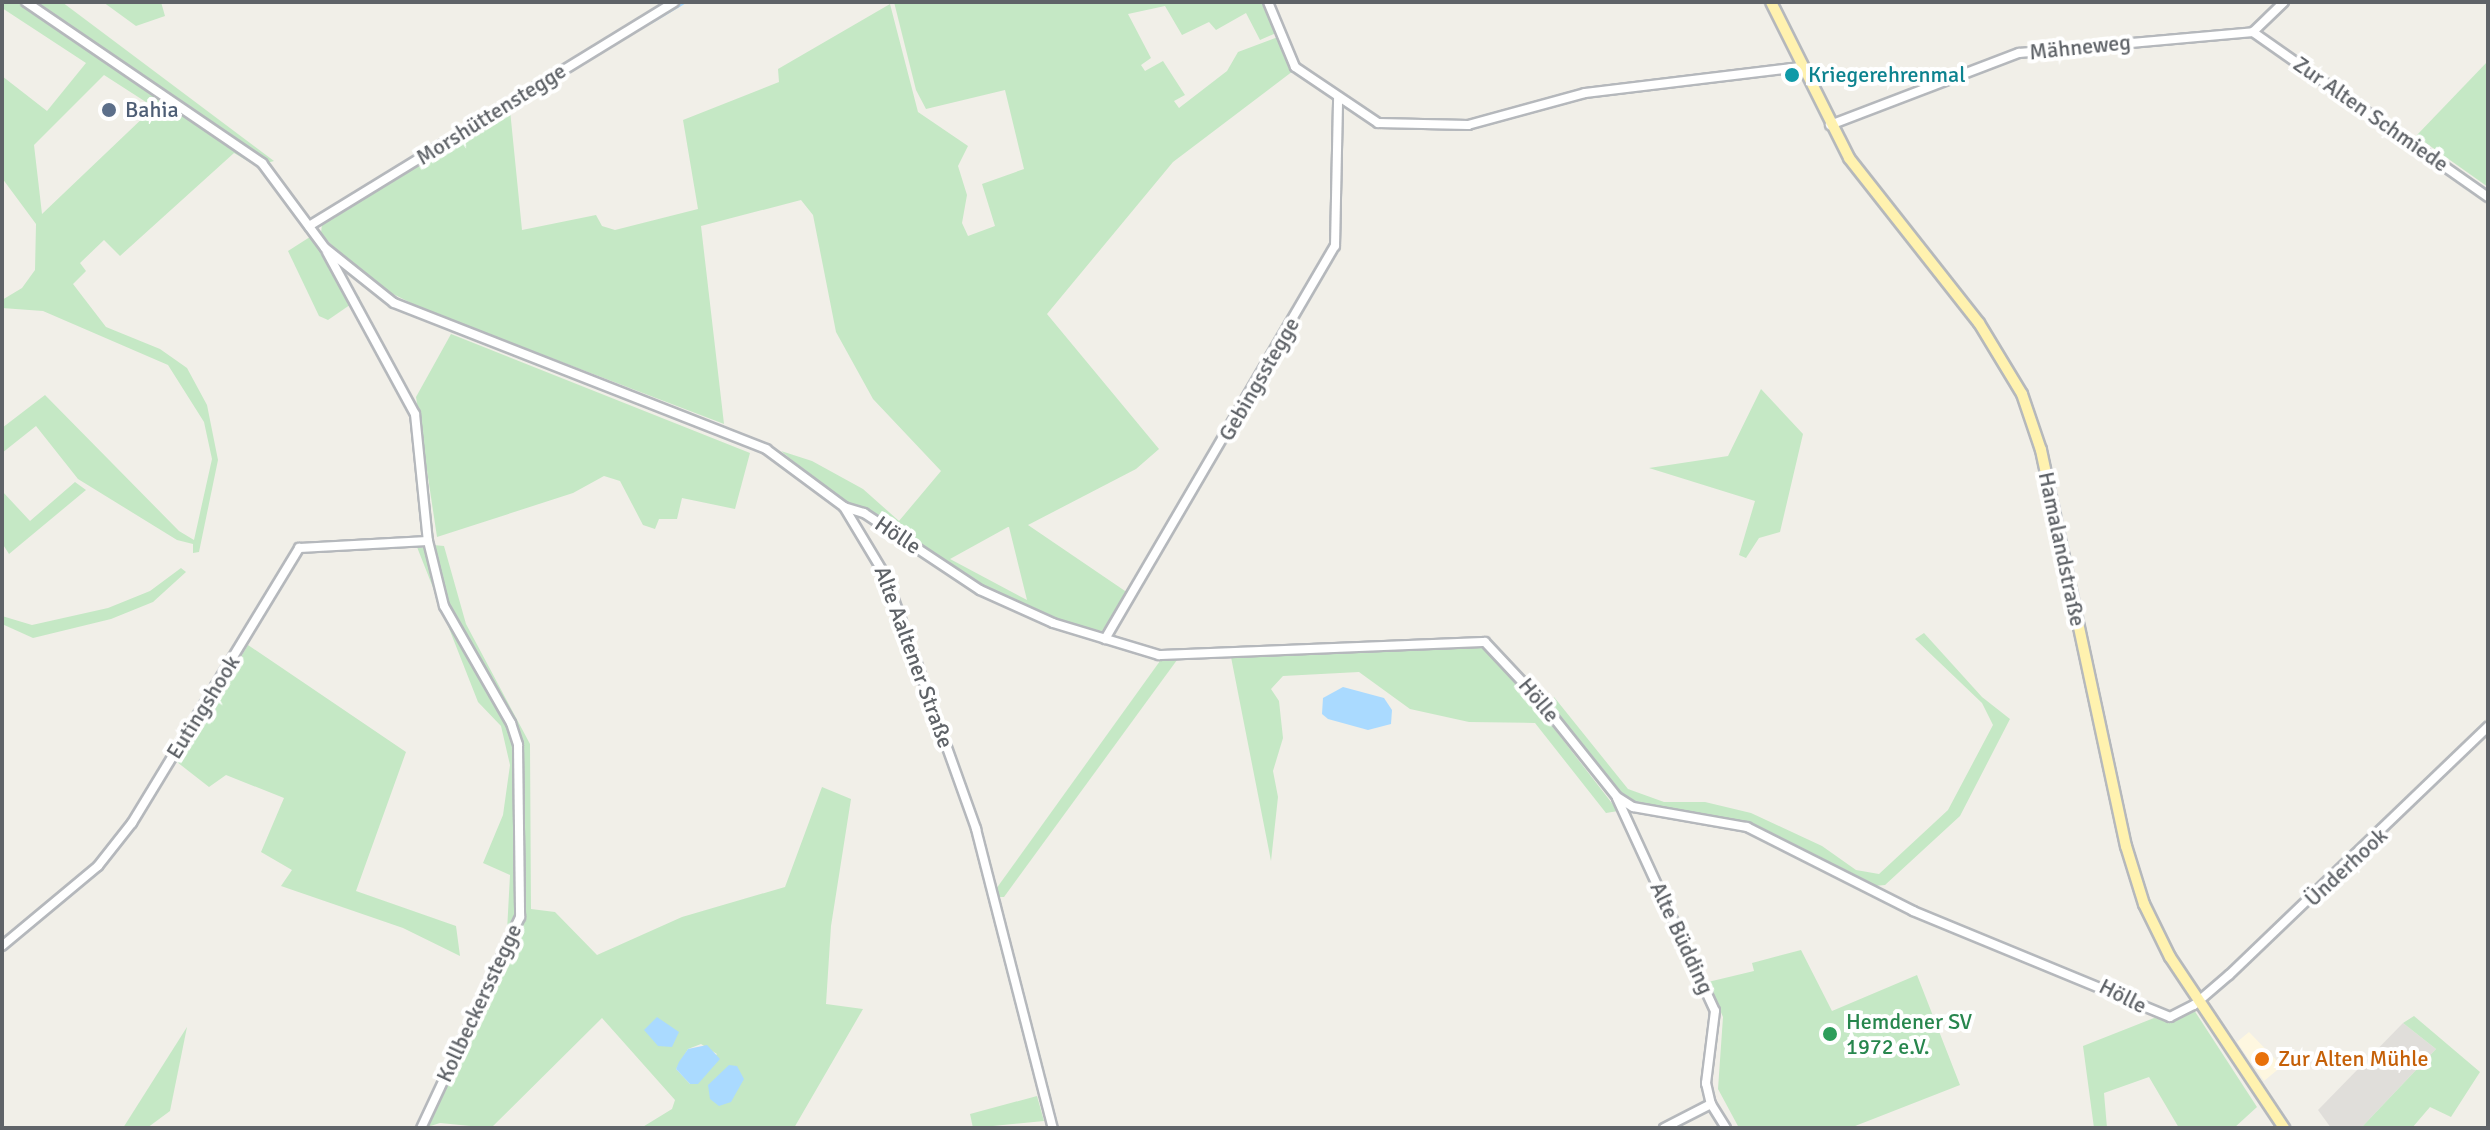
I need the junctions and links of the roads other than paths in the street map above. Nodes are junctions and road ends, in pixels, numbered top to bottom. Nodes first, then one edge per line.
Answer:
1 (26, 2) edge
2 (674, 2) edge
3 (1268, 2) edge
4 (1771, 2) edge
5 (2284, 2) edge
6 (2253, 32) junction
7 (1800, 67) junction
8 (1338, 97) junction
9 (1830, 125) junction
10 (2488, 197) edge
11 (309, 226) junction
12 (325, 248) junction
13 (844, 507) junction
14 (428, 541) junction
15 (1105, 639) junction
16 (2488, 727) edge
17 (1617, 797) junction
18 (2, 946) edge
19 (2199, 1001) junction
20 (1711, 1104) junction
21 (421, 1128) edge
22 (1053, 1128) edge
23 (1664, 1128) edge
24 (1726, 1128) edge
25 (2284, 1128) edge

1 - 11 street, Alte Aaltener Straße
2 - 11 street, Morshüttenstegge
3 - 8 street
4 - 7 main road, Hamalandstraße
5 - 6 street
6 - 9 street, Mähneweg
6 - 10 street, Zur Alten Schmiede
7 - 8 street
7 - 9 main road, Hamalandstraße
8 - 15 street, Gebingsstegge
9 - 19 main road, Hamalandstraße
11 - 12 street, Alte Aaltener Straße
12 - 13 street, Alte Aaltener Straße
12 - 14 street, Kollbeckersstegge
13 - 15 street, Hölle
13 - 22 street, Alte Aaltener Straße
14 - 18 street, Eutingshook
14 - 21 street, Kollbeckersstegge
15 - 17 street, Hölle
16 - 19 street, Ünderhook
17 - 19 street, Hölle
17 - 20 street, Alte Büdding
19 - 25 main road, Hamalandstraße
20 - 23 street
20 - 24 street, Alte Büdding

